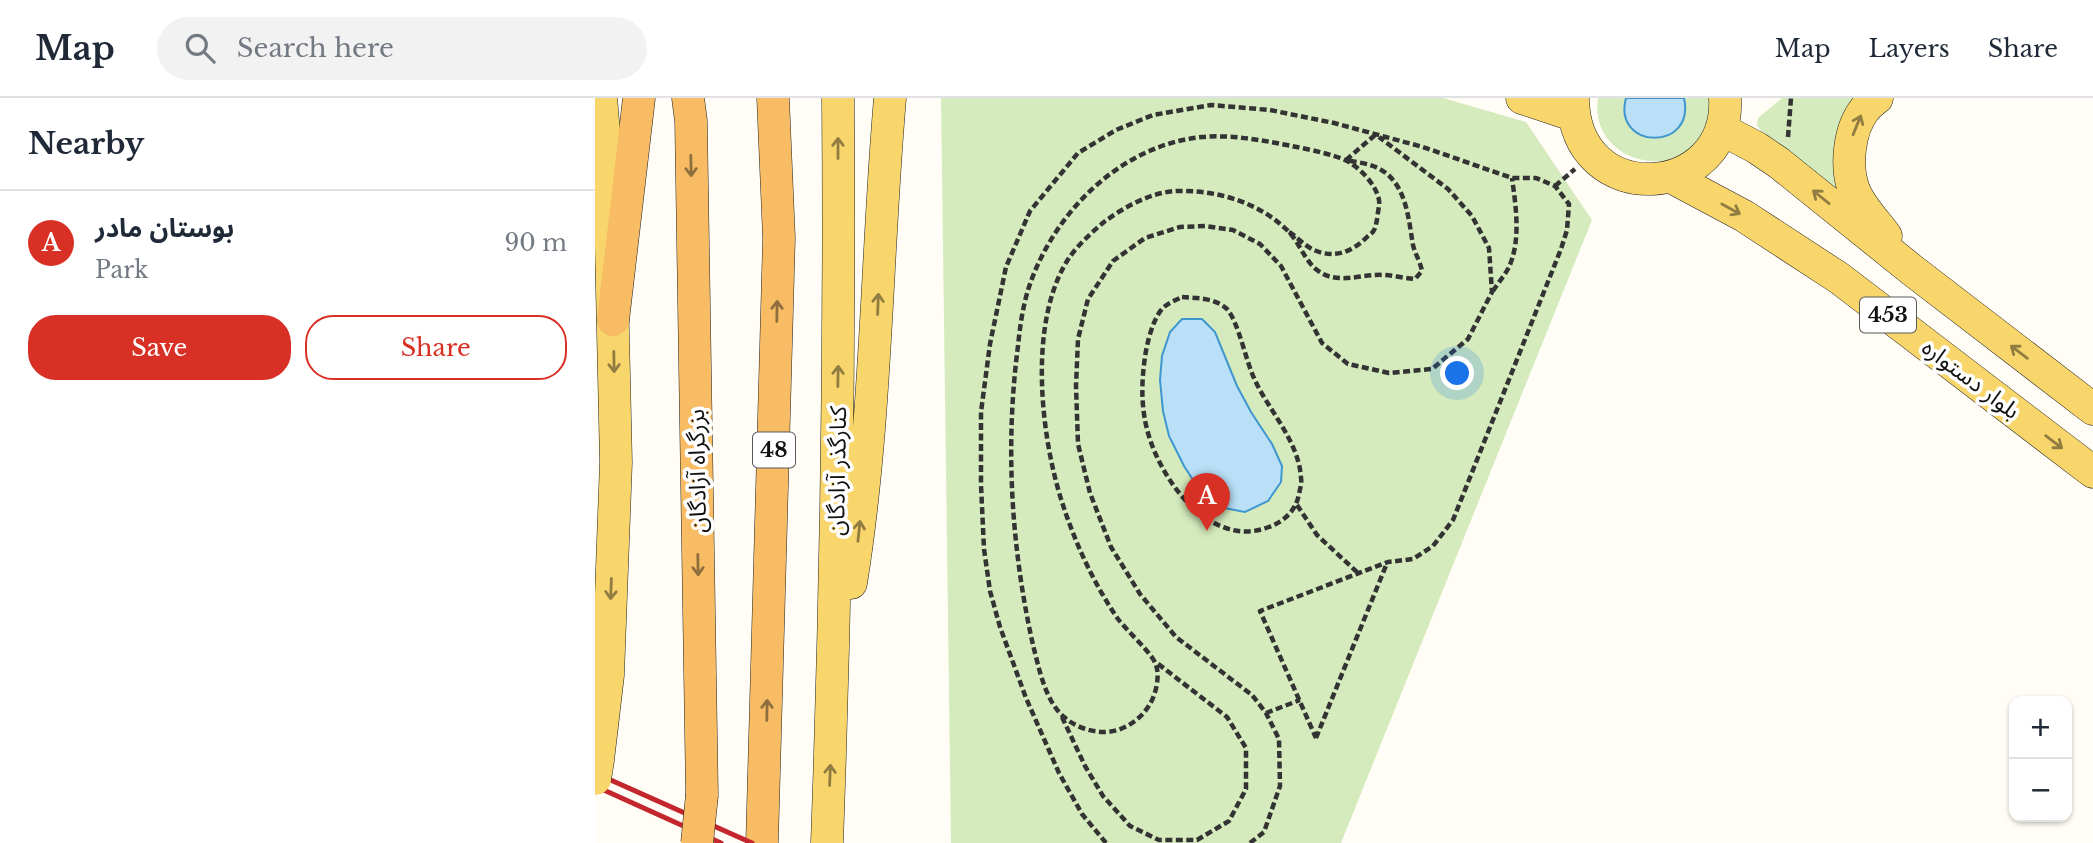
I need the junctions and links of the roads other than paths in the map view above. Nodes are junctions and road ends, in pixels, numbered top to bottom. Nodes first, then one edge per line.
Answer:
1 (601, 98) edge
2 (639, 98) edge
3 (688, 98) edge
4 (773, 98) edge
5 (838, 98) edge
6 (890, 98) edge
7 (1521, 98) edge
8 (1877, 98) edge
9 (1573, 106) edge
10 (1723, 113) edge
11 (1671, 177) junction
12 (1912, 270) junction
13 (613, 320) junction
14 (2093, 409) edge
15 (2093, 472) edge
16 (832, 695) junction
17 (596, 758) edge
18 (697, 843) edge
19 (762, 843) edge
20 (827, 843) edge

1 - 13 main road
2 - 13 highway
3 -> 18 highway, بزرگراه آزادگان, bridge
19 -> 4 highway, 48
16 -> 5 main road, کنارگذر آزادگان
16 -> 6 main road
7 - 9 main road
12 -> 8 main road
9 - 11 main road
10 - 11 main road
12 -> 10 main road, 453
11 -> 15 main road, بلوار دستواره / 453
14 -> 12 main road, 453
13 -> 17 main road
20 -> 16 main road, کنارگذر آزادگان

